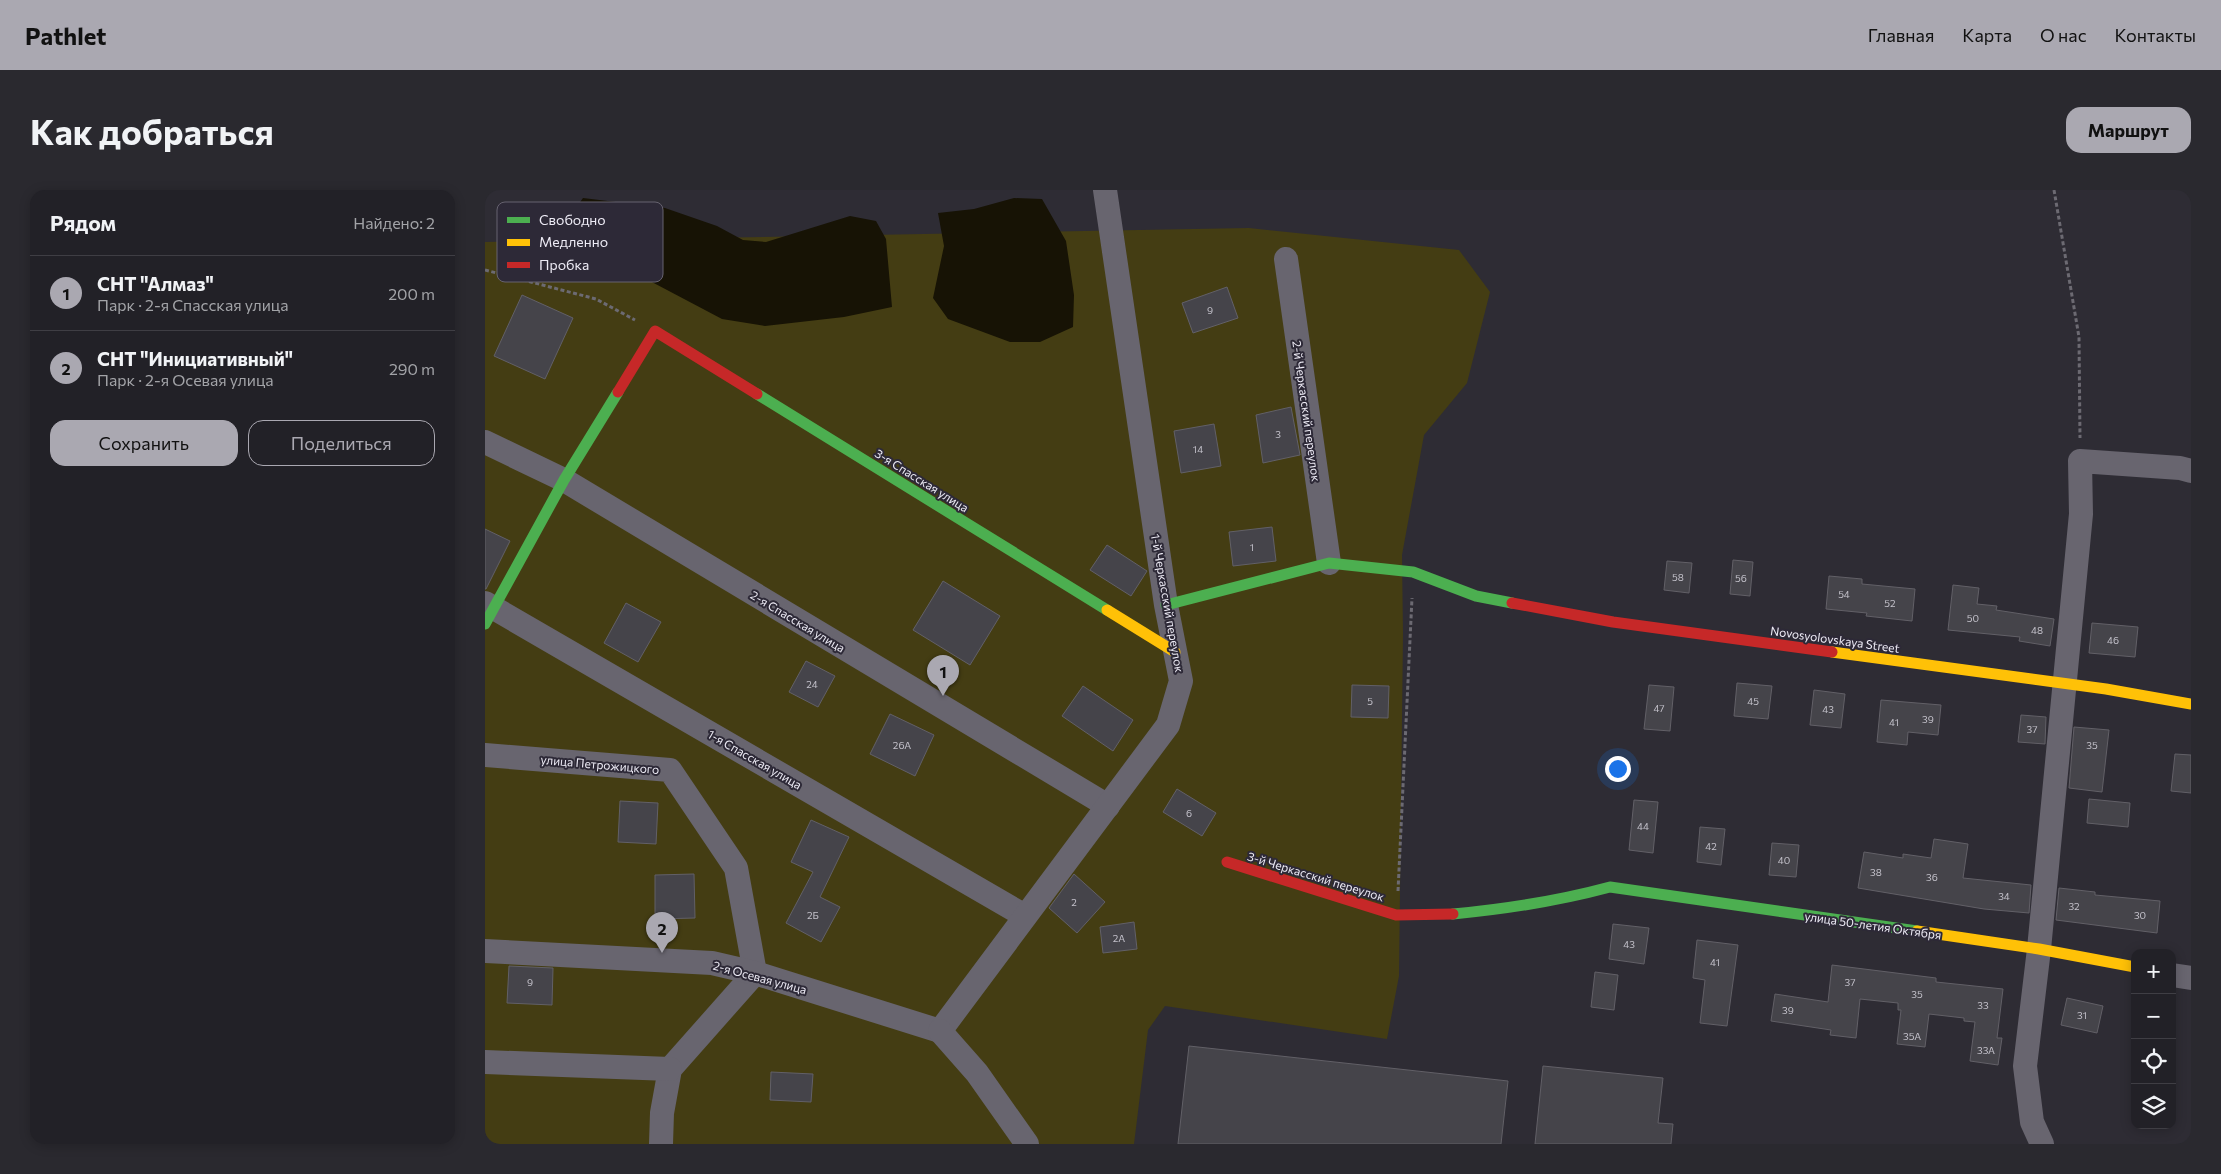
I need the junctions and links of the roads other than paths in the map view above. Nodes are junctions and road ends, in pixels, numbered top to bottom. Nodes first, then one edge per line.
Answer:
1 (1105, 190) edge
2 (1286, 258) dead end
3 (485, 442) edge
4 (2191, 471) edge
5 (564, 480) junction
6 (1329, 563) junction
7 (1166, 605) junction
8 (488, 612) edge
9 (1175, 652) junction
10 (2066, 684) junction
11 (2191, 704) edge
12 (485, 755) edge
13 (1108, 806) junction
14 (1227, 862) dead end
15 (1610, 887) joint
16 (1025, 916) junction
17 (2039, 949) junction
18 (485, 951) edge
19 (2131, 966) edge
20 (755, 972) junction
21 (2176, 976) edge
22 (2191, 978) edge
23 (940, 1031) junction
24 (485, 1062) edge
25 (671, 1069) junction
26 (661, 1144) edge
27 (1027, 1144) edge
28 (2042, 1144) edge

1 - 7 street, 1-й Черкасский переулок
2 - 6 street, 2-й Черкасский переулок
3 - 5 street, 2-я Спасская улица
4 - 10 street
5 - 8 street
5 - 9 street, 3-я Спасская улица
5 - 13 street, 2-я Спасская улица
6 - 7 street
6 - 10 street, Novosyolovskaya Street
7 - 9 street, 1-й Черкасский переулок
8 - 16 street, 1-я Спасская улица
9 - 13 street, 1-й Черкасский переулок
10 - 11 street, Novosyolovskaya Street
10 - 17 street
12 - 20 street, улица Петрожицкого
13 - 16 street, 1-й Черкасский переулок
14 - 15 street, 3-й Черкасский переулок
15 - 17 street, улица 50-летия Октября
16 - 23 street, 1-й Черкасский переулок
17 - 19 street, улица 50-летия Октября
17 - 28 street
18 - 20 street, 2-я Осевая улица
20 - 23 street, 2-я Осевая улица
20 - 25 street
21 - 22 street
23 - 27 street
24 - 25 street
25 - 26 street

